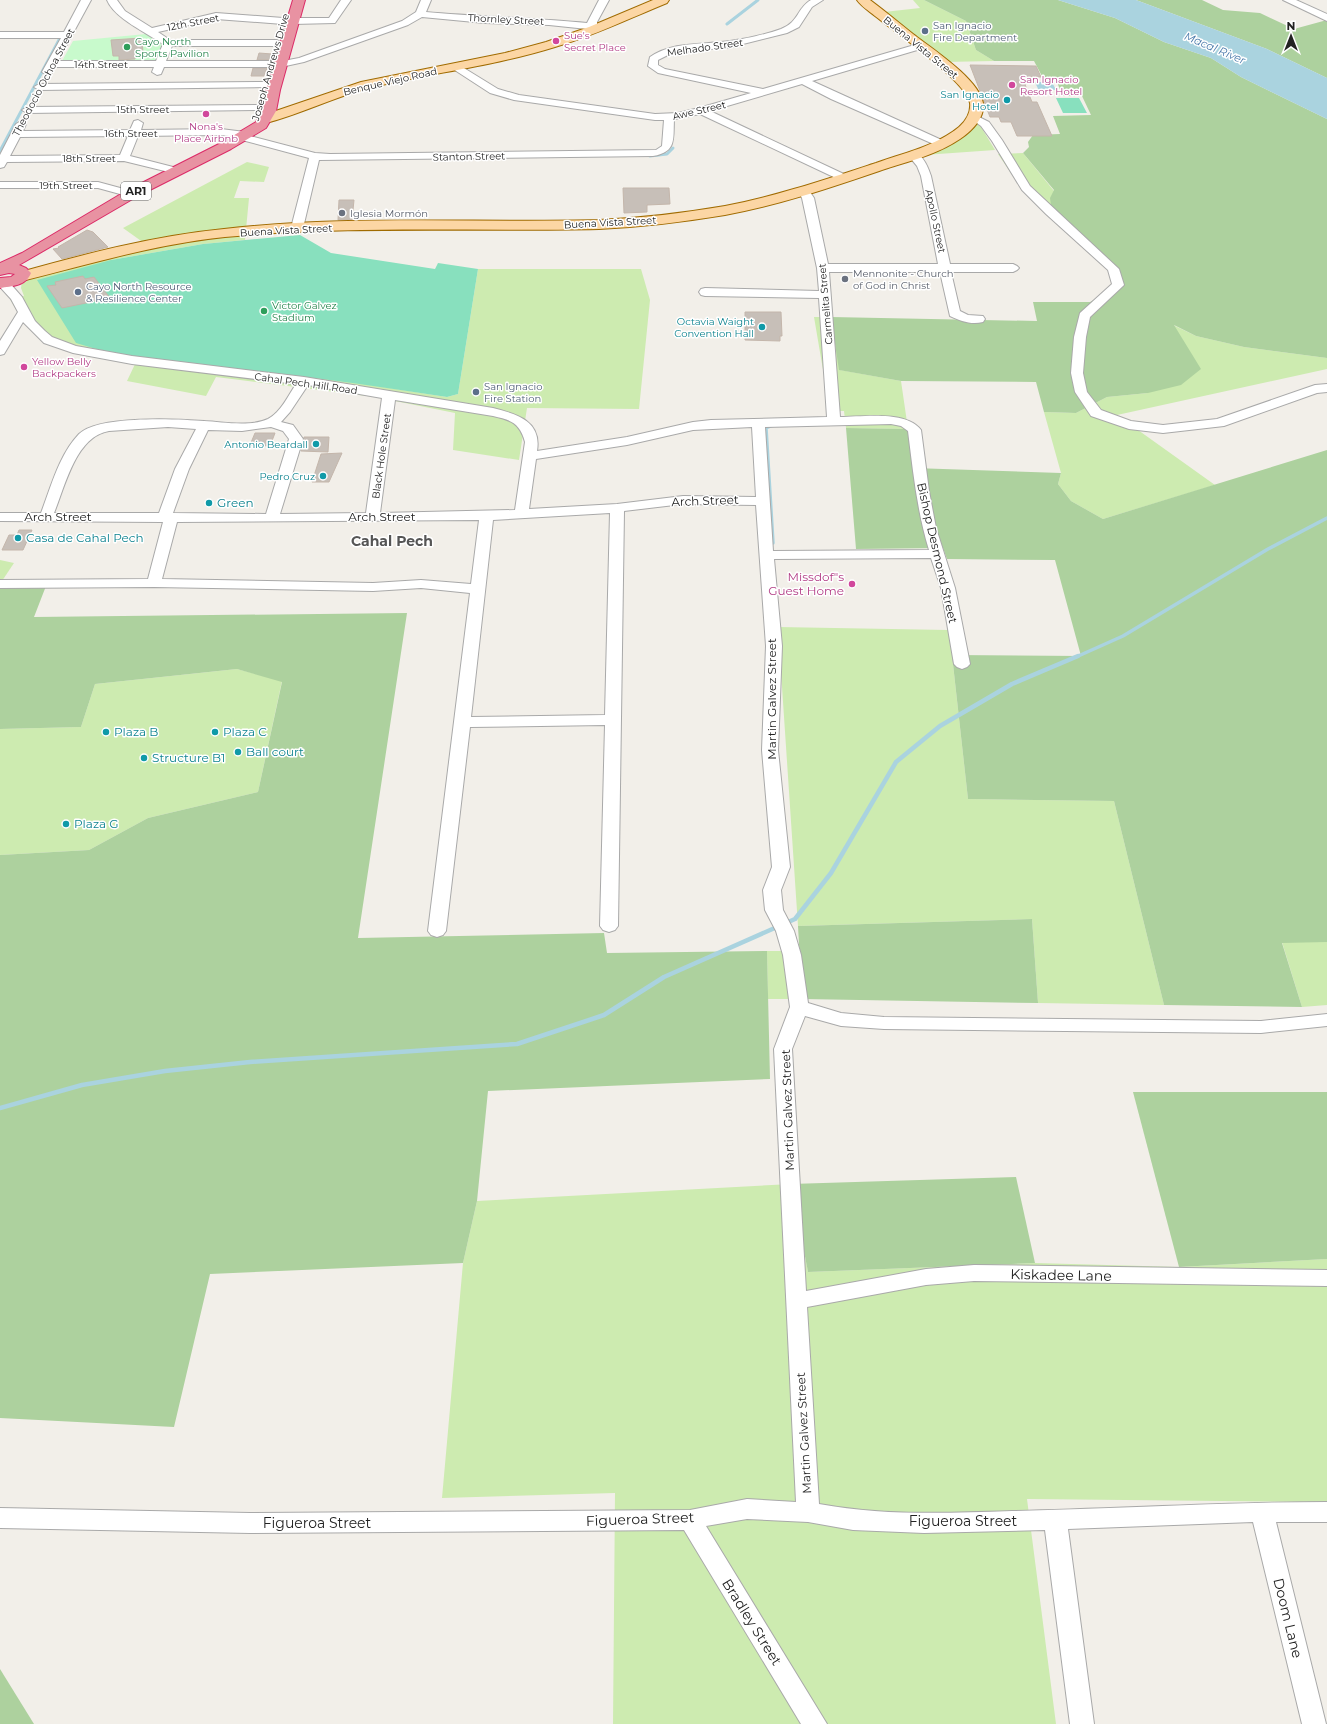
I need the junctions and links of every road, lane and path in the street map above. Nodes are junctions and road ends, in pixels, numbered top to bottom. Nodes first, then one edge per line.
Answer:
1 (86, 0) edge
2 (112, 0) edge
3 (289, 0) edge
4 (300, 0) edge
5 (346, 0) edge
6 (426, 0) edge
7 (604, 0) edge
8 (663, 0) edge
9 (818, 0) edge
10 (863, 0) edge
11 (1288, 0) edge
12 (420, 14) junction
13 (1327, 18) edge
14 (288, 21) junction
15 (595, 27) junction
16 (151, 31) junction
17 (0, 35) edge
18 (68, 35) junction
19 (168, 43) junction
20 (277, 43) junction
21 (921, 46) junction
22 (51, 64) junction
23 (160, 64) junction
24 (276, 64) junction
25 (455, 66) junction
26 (804, 81) junction
27 (152, 86) junction
28 (264, 86) junction
29 (39, 87) junction
30 (765, 93) junction
31 (144, 109) junction
32 (27, 110) junction
33 (701, 111) junction
34 (262, 114) junction
35 (669, 117) junction
36 (975, 118) junction
37 (134, 133) junction
38 (16, 134) junction
39 (245, 135) junction
40 (942, 144) junction
41 (913, 155) junction
42 (315, 156) junction
43 (124, 158) junction
44 (1, 161) edge
45 (177, 171) junction
46 (844, 178) junction
47 (0, 185) edge
48 (804, 191) junction
49 (131, 194) junction
50 (297, 228) junction
51 (27, 256) junction
52 (823, 268) junction
53 (946, 268) junction
54 (1013, 268) dead end
55 (20, 274) junction
56 (1, 276) edge
57 (705, 292) dead end
58 (825, 295) junction
59 (16, 297) junction
60 (23, 313) junction
61 (979, 319) dead end
62 (0, 351) edge
63 (304, 381) junction
64 (1327, 388) edge
65 (389, 395) junction
66 (834, 420) junction
67 (272, 423) junction
68 (758, 423) junction
69 (204, 425) junction
70 (531, 456) junction
71 (763, 501) junction
72 (617, 508) junction
73 (521, 514) junction
74 (486, 516) junction
75 (0, 517) edge
76 (46, 517) junction
77 (168, 517) junction
78 (372, 517) junction
79 (272, 518) junction
80 (766, 554) junction
81 (938, 554) junction
82 (154, 583) junction
83 (0, 584) edge
84 (478, 588) junction
85 (962, 664) dead end
86 (613, 720) junction
87 (463, 722) junction
88 (609, 926) dead end
89 (437, 931) dead end
90 (799, 1007) junction
91 (1326, 1022) edge
92 (1327, 1278) edge
93 (797, 1302) junction
94 (808, 1512) junction
95 (1262, 1512) junction
96 (1327, 1512) edge
97 (0, 1518) edge
98 (690, 1520) junction
99 (1055, 1520) junction
100 (815, 1724) edge
101 (1082, 1724) edge
102 (1314, 1724) edge

1 - 18 street, Theodocio Ochoa Street
2 - 16 street
3 - 14 highway, Joseph Andrews Drive
4 - 14 highway, Joseph Andrews Drive
5 - 14 street, 12th Street
6 - 12 street
7 - 15 street
8 - 15 main road, Benque Viejo Road
9 - 30 street, Melhado Street
10 - 21 main road, Buena Vista Street
11 - 13 street
12 - 15 street, Thornley Street
12 - 24 street
14 - 16 street, 12th Street
14 - 20 highway, Joseph Andrews Drive
14 - 24 highway, Joseph Andrews Drive
15 - 25 main road, Benque Viejo Road
16 - 19 street
17 - 18 street
18 - 22 street, Theodocio Ochoa Street
19 - 20 street
19 - 23 street
20 - 24 highway, Joseph Andrews Drive
21 - 26 street, Awe Street
21 - 36 main road, Buena Vista Street
22 - 23 street, 14th Street
22 - 29 street, Theodocio Ochoa Street
23 - 24 street, 14th Street
23 - 27 street
24 - 28 highway, Joseph Andrews Drive
24 - 34 highway, Joseph Andrews Drive
25 - 34 main road, Benque Viejo Road
25 - 35 street, Awe Street
26 - 30 street, Awe Street
26 - 40 street
27 - 28 street, 15th Street
27 - 29 street, 15th Street
27 - 31 street
28 - 34 highway, Joseph Andrews Drive
29 - 32 street, Theodocio Ochoa Street
30 - 33 street, Awe Street
31 - 32 street, 15th Street
31 - 34 street, 15th Street
31 - 37 street
32 - 38 street, Theodocio Ochoa Street
33 - 35 street, Awe Street
33 - 46 street
34 - 39 highway, Benque Viejo Road / AR1
35 - 42 street, Stanton Street
36 - 40 main road, Buena Vista Street
36 - 64 street
37 - 38 street, 16th Street
37 - 39 street, 16th Street
37 - 43 street
38 - 44 street, Theodocio Ochoa Street
39 - 42 street, Stanton Street
39 - 45 highway, Benque Viejo Road / AR1
40 - 41 main road, Buena Vista Street
41 - 46 main road, Buena Vista Street
41 - 53 street, Apollo Street
42 - 50 street
43 - 44 street, 18th Street
43 - 45 street, 18th Street
45 - 49 highway, Benque Viejo Road / AR1
46 - 48 main road, Buena Vista Street
47 - 49 street, 19th Street
48 - 50 main road, Buena Vista Street
48 - 52 street, Carmelita Street
49 - 51 highway, Benque Viejo Road / AR1
50 - 55 main road, Buena Vista Street
51 - 55 highway, Benque Viejo Road / AR1
51 - 56 highway, Benque Viejo Road / AR1
52 - 53 street
52 - 58 street, Carmelita Street
53 - 54 street
53 - 61 street, Apollo Street
55 - 56 highway
55 - 59 street
56 - 59 street, Cahal Pech Hill Road
57 - 58 street
58 - 66 street, Carmelita Street
59 - 60 street, Cahal Pech Hill Road
60 - 62 street
60 - 63 street, Cahal Pech Hill Road
63 - 65 street, Cahal Pech Hill Road
63 - 67 street
65 - 70 street, Cahal Pech Hill Road
65 - 78 street, Black Hole Street
66 - 68 street
66 - 81 street, Bishop Desmond Street
67 - 69 street
67 - 79 street
68 - 70 street
68 - 71 street, Martin Galvez Street
69 - 76 street
69 - 77 street
70 - 73 street, Cahal Pech Hill Road
71 - 72 street, Arch Street
71 - 80 street, Martin Galvez Street
72 - 73 street, Arch Street
72 - 86 street
73 - 74 street, Arch Street
74 - 78 street, Arch Street
74 - 84 street
75 - 76 street, Arch Street
76 - 77 street, Arch Street
77 - 79 street, Arch Street
77 - 82 street
78 - 79 street, Arch Street
80 - 81 street
80 - 90 street, Martin Galvez Street
81 - 85 street, Bishop Desmond Street
82 - 83 street
82 - 84 street
84 - 87 street
86 - 87 street
86 - 88 street
87 - 89 street
90 - 91 street
90 - 93 street, Martin Galvez Street
92 - 93 street, Kiskadee Lane
93 - 94 street, Martin Galvez Street
94 - 98 street, Figueroa Street
94 - 99 street, Figueroa Street
95 - 96 street, Figueroa Street
95 - 99 street, Figueroa Street
95 - 102 street, Doom Lane
97 - 98 street, Figueroa Street
98 - 100 street, Bradley Street
99 - 101 street

